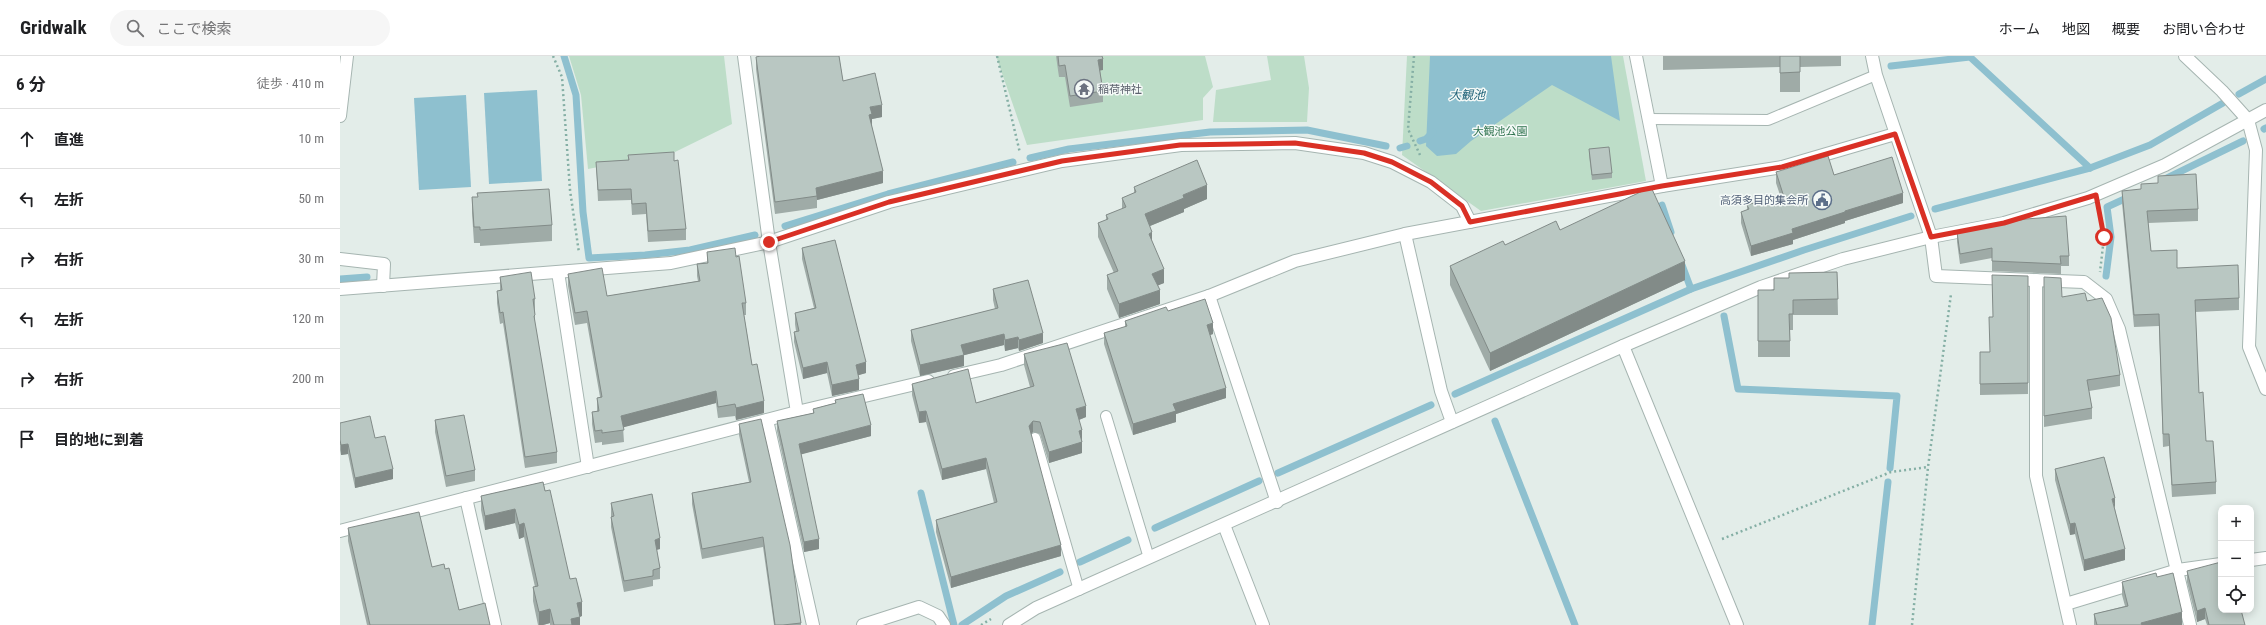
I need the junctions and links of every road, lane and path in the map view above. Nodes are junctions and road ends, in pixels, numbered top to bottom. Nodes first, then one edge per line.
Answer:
1 (347, 56) edge
2 (553, 56) edge
3 (744, 56) edge
4 (997, 56) edge
5 (1414, 56) edge
6 (1636, 56) edge
7 (1872, 56) edge
8 (2185, 56) edge
9 (1876, 75) junction
10 (2266, 110) edge
11 (340, 116) edge
12 (1648, 119) junction
13 (2248, 120) junction
14 (1895, 134) junction
15 (1025, 170) junction
16 (1416, 174) junction
17 (1662, 186) junction
18 (2096, 195) junction
19 (1470, 222) junction
20 (1405, 234) junction
21 (1931, 237) junction
22 (769, 242) junction
23 (340, 259) edge
24 (581, 270) junction
25 (558, 272) junction
26 (1953, 277) junction
27 (2036, 280) junction
28 (383, 286) junction
29 (340, 289) edge
30 (2094, 290) junction
31 (1209, 296) junction
32 (1623, 346) junction
33 (2266, 389) edge
34 (797, 412) junction
35 (1106, 416) dead end
36 (767, 420) junction
37 (1452, 422) junction
38 (1035, 438) dead end
39 (588, 467) junction
40 (1928, 467) junction
41 (466, 498) junction
42 (1277, 502) junction
43 (1224, 525) junction
44 (340, 531) edge
45 (1704, 545) junction
46 (1149, 558) junction
47 (2266, 558) edge
48 (2254, 560) edge
49 (2218, 564) edge
50 (2178, 570) junction
51 (1079, 590) junction
52 (2066, 604) junction
53 (495, 625) edge
54 (813, 625) edge
55 (863, 625) edge
56 (944, 625) edge
57 (1009, 625) edge
58 (1263, 625) edge
59 (1737, 625) edge
60 (1912, 625) edge
61 (2070, 625) edge
62 (2190, 625) edge

1 - 11 street
2 - 24 path
3 - 22 street
4 - 15 path
5 - 16 path
6 - 12 street
7 - 9 street
8 - 13 street
9 - 12 lane
9 - 14 street
10 - 13 street
12 - 17 street
13 - 18 street
13 - 33 street
14 - 17 street
14 - 21 street
15 - 16 street
15 - 22 street
16 - 19 street
17 - 19 street
18 - 21 street
18 - 30 path
19 - 20 street
20 - 31 street
20 - 37 street
21 - 26 street
21 - 32 street
22 - 24 street
22 - 34 street
23 - 28 street
24 - 25 street
25 - 28 street
25 - 39 street
26 - 27 street
26 - 40 path
27 - 30 street
27 - 52 street
28 - 29 street
30 - 50 street
31 - 34 street
31 - 42 street
32 - 37 street
32 - 45 street
34 - 36 street
35 - 46 lane
36 - 39 street
36 - 54 street
37 - 42 street
38 - 51 lane
39 - 41 street
40 - 45 path
40 - 60 path
41 - 44 street
41 - 53 street
42 - 43 street
43 - 46 street
43 - 58 street
45 - 59 street
46 - 51 street
47 - 48 street
49 - 50 street
50 - 52 street
50 - 62 street
51 - 57 street
52 - 61 street
55 - 56 street

